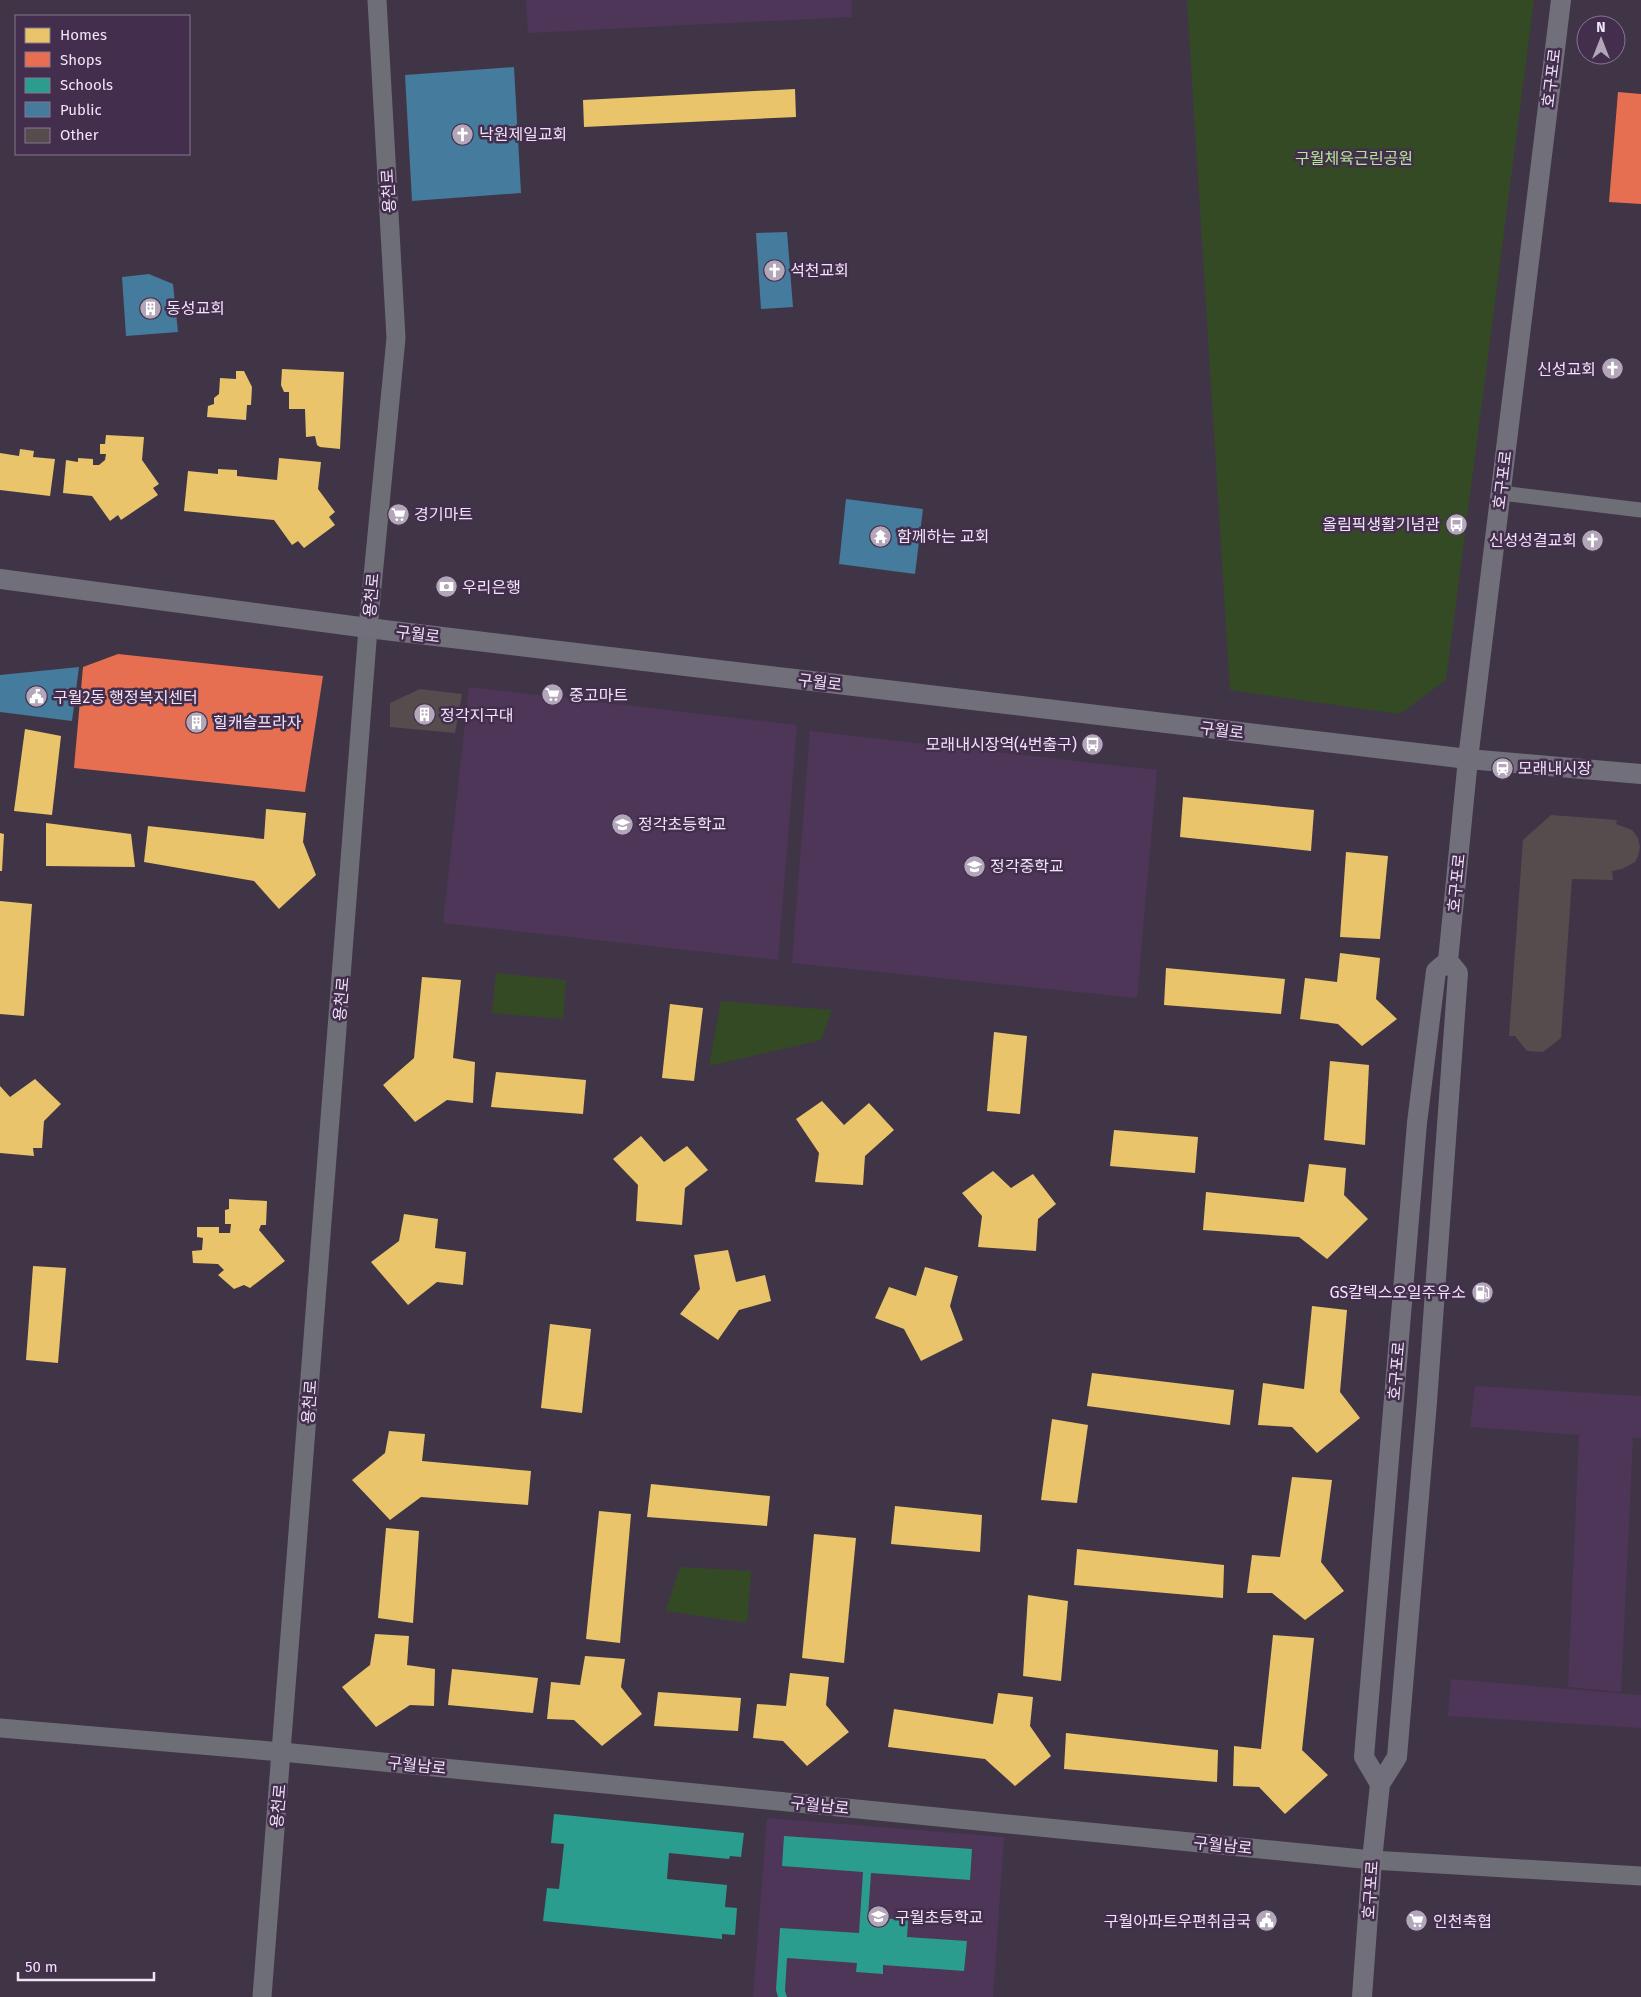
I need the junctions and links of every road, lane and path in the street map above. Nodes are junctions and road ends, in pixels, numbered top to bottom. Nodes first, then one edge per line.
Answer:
1 (377, 0) edge
2 (1561, 0) edge
3 (1501, 493) junction
4 (1641, 510) edge
5 (0, 579) edge
6 (368, 628) junction
7 (1468, 759) junction
8 (1641, 774) edge
9 (1448, 961) junction
10 (0, 1728) edge
11 (282, 1752) junction
12 (1380, 1784) junction
13 (1372, 1860) junction
14 (1641, 1876) edge
15 (262, 1997) edge
16 (1362, 1997) edge

1 - 6 street, 용천로
2 - 3 main road, 호구포로
3 - 4 street
3 - 7 main road, 호구포로
5 - 6 main road, 구월로
6 - 7 main road, 구월로
6 - 11 street, 용천로
7 - 8 main road, 구월로
7 - 9 main road, 호구포로
9 - 12 main road, 호구포로
9 - 12 main road, 호구포로
10 - 11 street, 구월남로
11 - 13 street, 구월남로
11 - 15 street, 용천로
12 - 13 main road, 호구포로
13 - 14 street, 구월남로
13 - 16 main road, 호구포로

